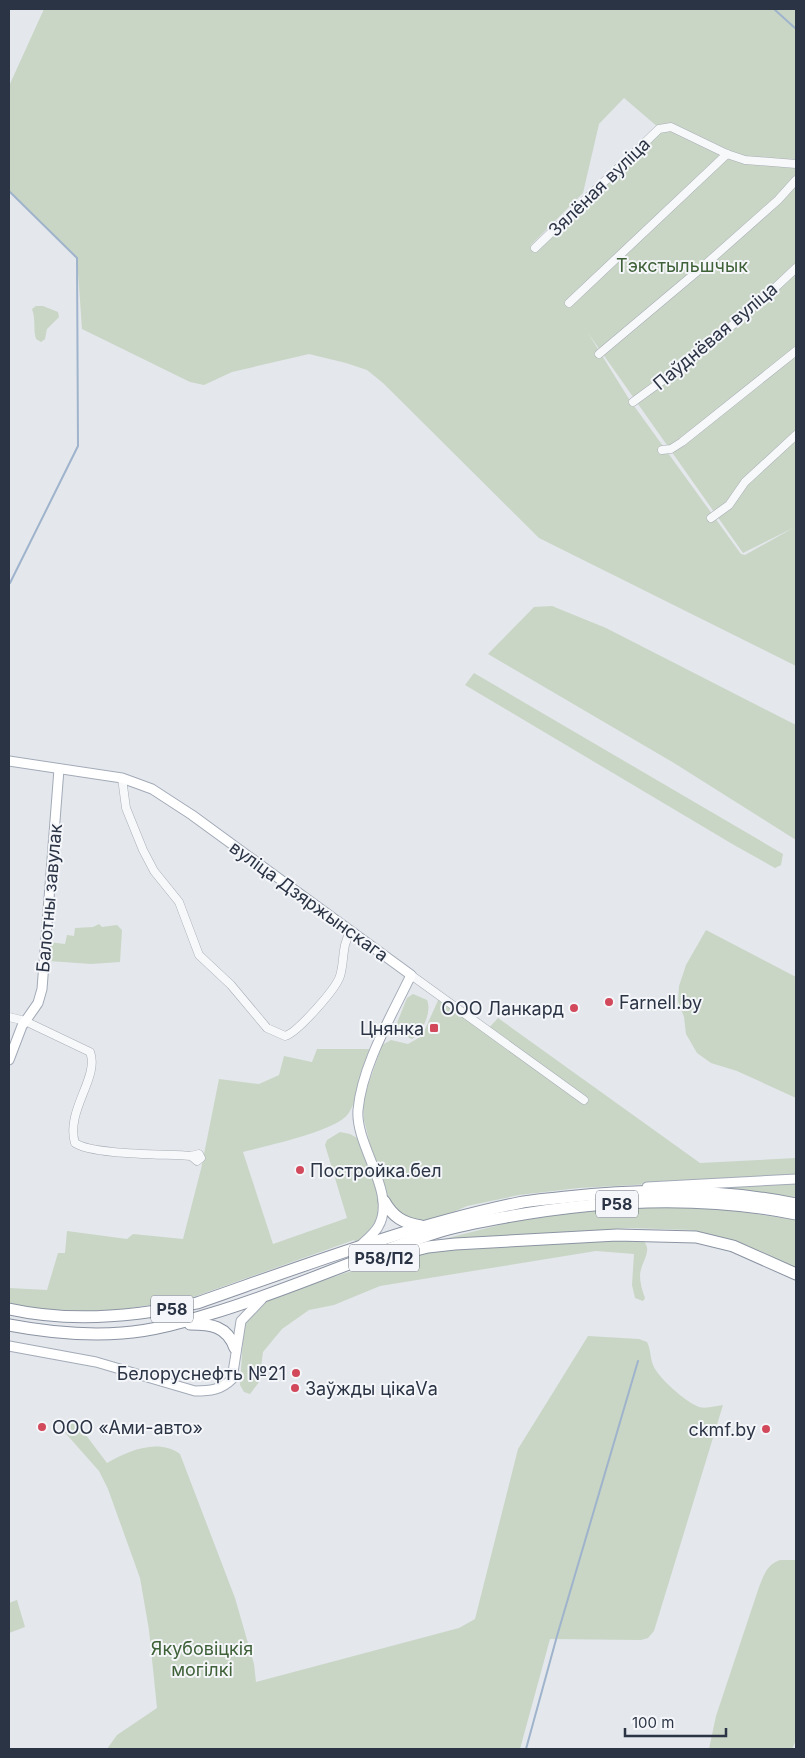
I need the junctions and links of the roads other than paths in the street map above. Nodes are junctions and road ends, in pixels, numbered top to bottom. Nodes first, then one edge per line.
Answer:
1 (726, 154) junction
2 (796, 164) edge
3 (796, 180) edge
4 (535, 248) dead end
5 (796, 268) edge
6 (569, 303) dead end
7 (796, 351) edge
8 (598, 354) dead end
9 (633, 402) dead end
10 (796, 435) edge
11 (662, 450) dead end
12 (711, 518) dead end
13 (9, 761) edge
14 (59, 769) junction
15 (122, 778) junction
16 (351, 931) junction
17 (411, 975) junction
18 (9, 1017) edge
19 (24, 1021) junction
20 (9, 1060) edge
21 (584, 1100) dead end
22 (191, 1156) dead end
23 (796, 1179) edge
24 (613, 1193) junction
25 (384, 1201) junction
26 (796, 1204) edge
27 (796, 1214) edge
28 (422, 1226) junction
29 (359, 1246) junction
30 (796, 1274) edge
31 (313, 1279) junction
32 (262, 1299) junction
33 (9, 1309) edge
34 (176, 1324) junction
35 (9, 1325) edge
36 (9, 1346) edge
37 (235, 1348) junction

1 - 2 street
1 - 4 street, Зялёная вуліца
1 - 6 street
3 - 8 street
5 - 9 street, Паўднёвая вуліца
7 - 11 street
10 - 12 street
13 - 14 main road, вуліца Дзяржынскага
14 - 15 main road, вуліца Дзяржынскага
14 - 19 main road, Балотны завулак
15 - 16 main road, вуліца Дзяржынскага
15 - 16 street
16 - 17 main road, вуліца Дзяржынскага
17 - 21 street, вуліца Дзяржынскага
17 - 25 main road
18 - 19 street
19 - 20 main road, Балотны завулак
19 - 22 street
23 - 24 main road
24 - 26 highway, Р58
24 - 28 highway, Р58
25 - 28 highway
25 - 29 main road
27 - 31 highway, Р58
28 - 29 highway, Р58
29 - 33 highway, Р58
30 - 31 highway, Р58/П2
31 - 32 highway, Р58
32 - 34 highway, Р58
32 - 37 main road
34 - 35 highway, Р58
34 - 37 highway
36 - 37 main road

